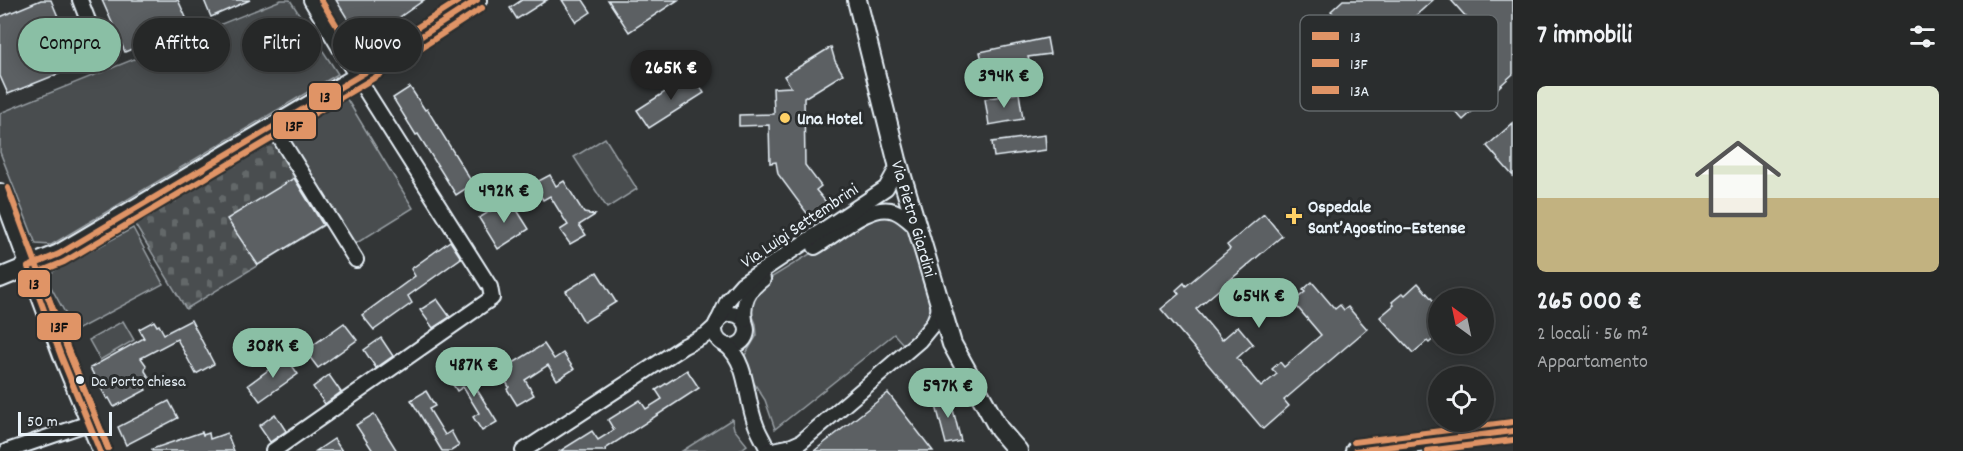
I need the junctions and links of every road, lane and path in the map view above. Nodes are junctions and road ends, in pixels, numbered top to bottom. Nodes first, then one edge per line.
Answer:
1 (80, 0) edge
2 (311, 0) edge
3 (477, 0) edge
4 (857, 0) edge
5 (87, 18) edge
6 (357, 77) junction
7 (273, 127) junction
8 (897, 160) junction
9 (0, 191) edge
10 (917, 228) junction
11 (356, 260) dead end
12 (28, 267) junction
13 (0, 278) edge
14 (939, 301) junction
15 (745, 320) junction
16 (717, 323) junction
17 (696, 341) junction
18 (743, 342) junction
19 (724, 344) junction
20 (738, 358) junction
21 (89, 423) junction
22 (999, 429) junction
23 (1513, 431) edge
24 (767, 447) edge
25 (7, 451) edge
26 (100, 451) edge
27 (273, 451) edge
28 (523, 451) edge
29 (1006, 451) edge
30 (1018, 451) edge
31 (1355, 451) edge

1 - 5 street
2 - 6 street
3 - 6 main road
4 - 8 main road, Via Pietro Giardini
6 - 7 main road
6 - 27 street
7 - 11 street
7 - 12 main road
8 - 10 main road, Via Pietro Giardini
8 - 16 street, Via Luigi Settembrini
9 - 12 street
10 - 14 main road, Via Pietro Giardini
10 - 15 street, Via Luigi Settembrini
12 - 13 main road
12 - 21 street
14 - 22 main road, Via Pietro Giardini
14 - 24 street
15 - 16 street
15 - 18 street
16 - 17 street, Via Luigi Settembrini
16 - 19 street
17 - 19 street
17 - 28 street, Via Luigi Settembrini
18 - 19 street
18 - 20 street
19 - 20 street
20 - 24 street
21 - 25 street
21 - 26 street
22 - 29 main road, Via Pietro Giardini
22 - 30 main road, Via Pietro Giardini
23 - 31 main road

